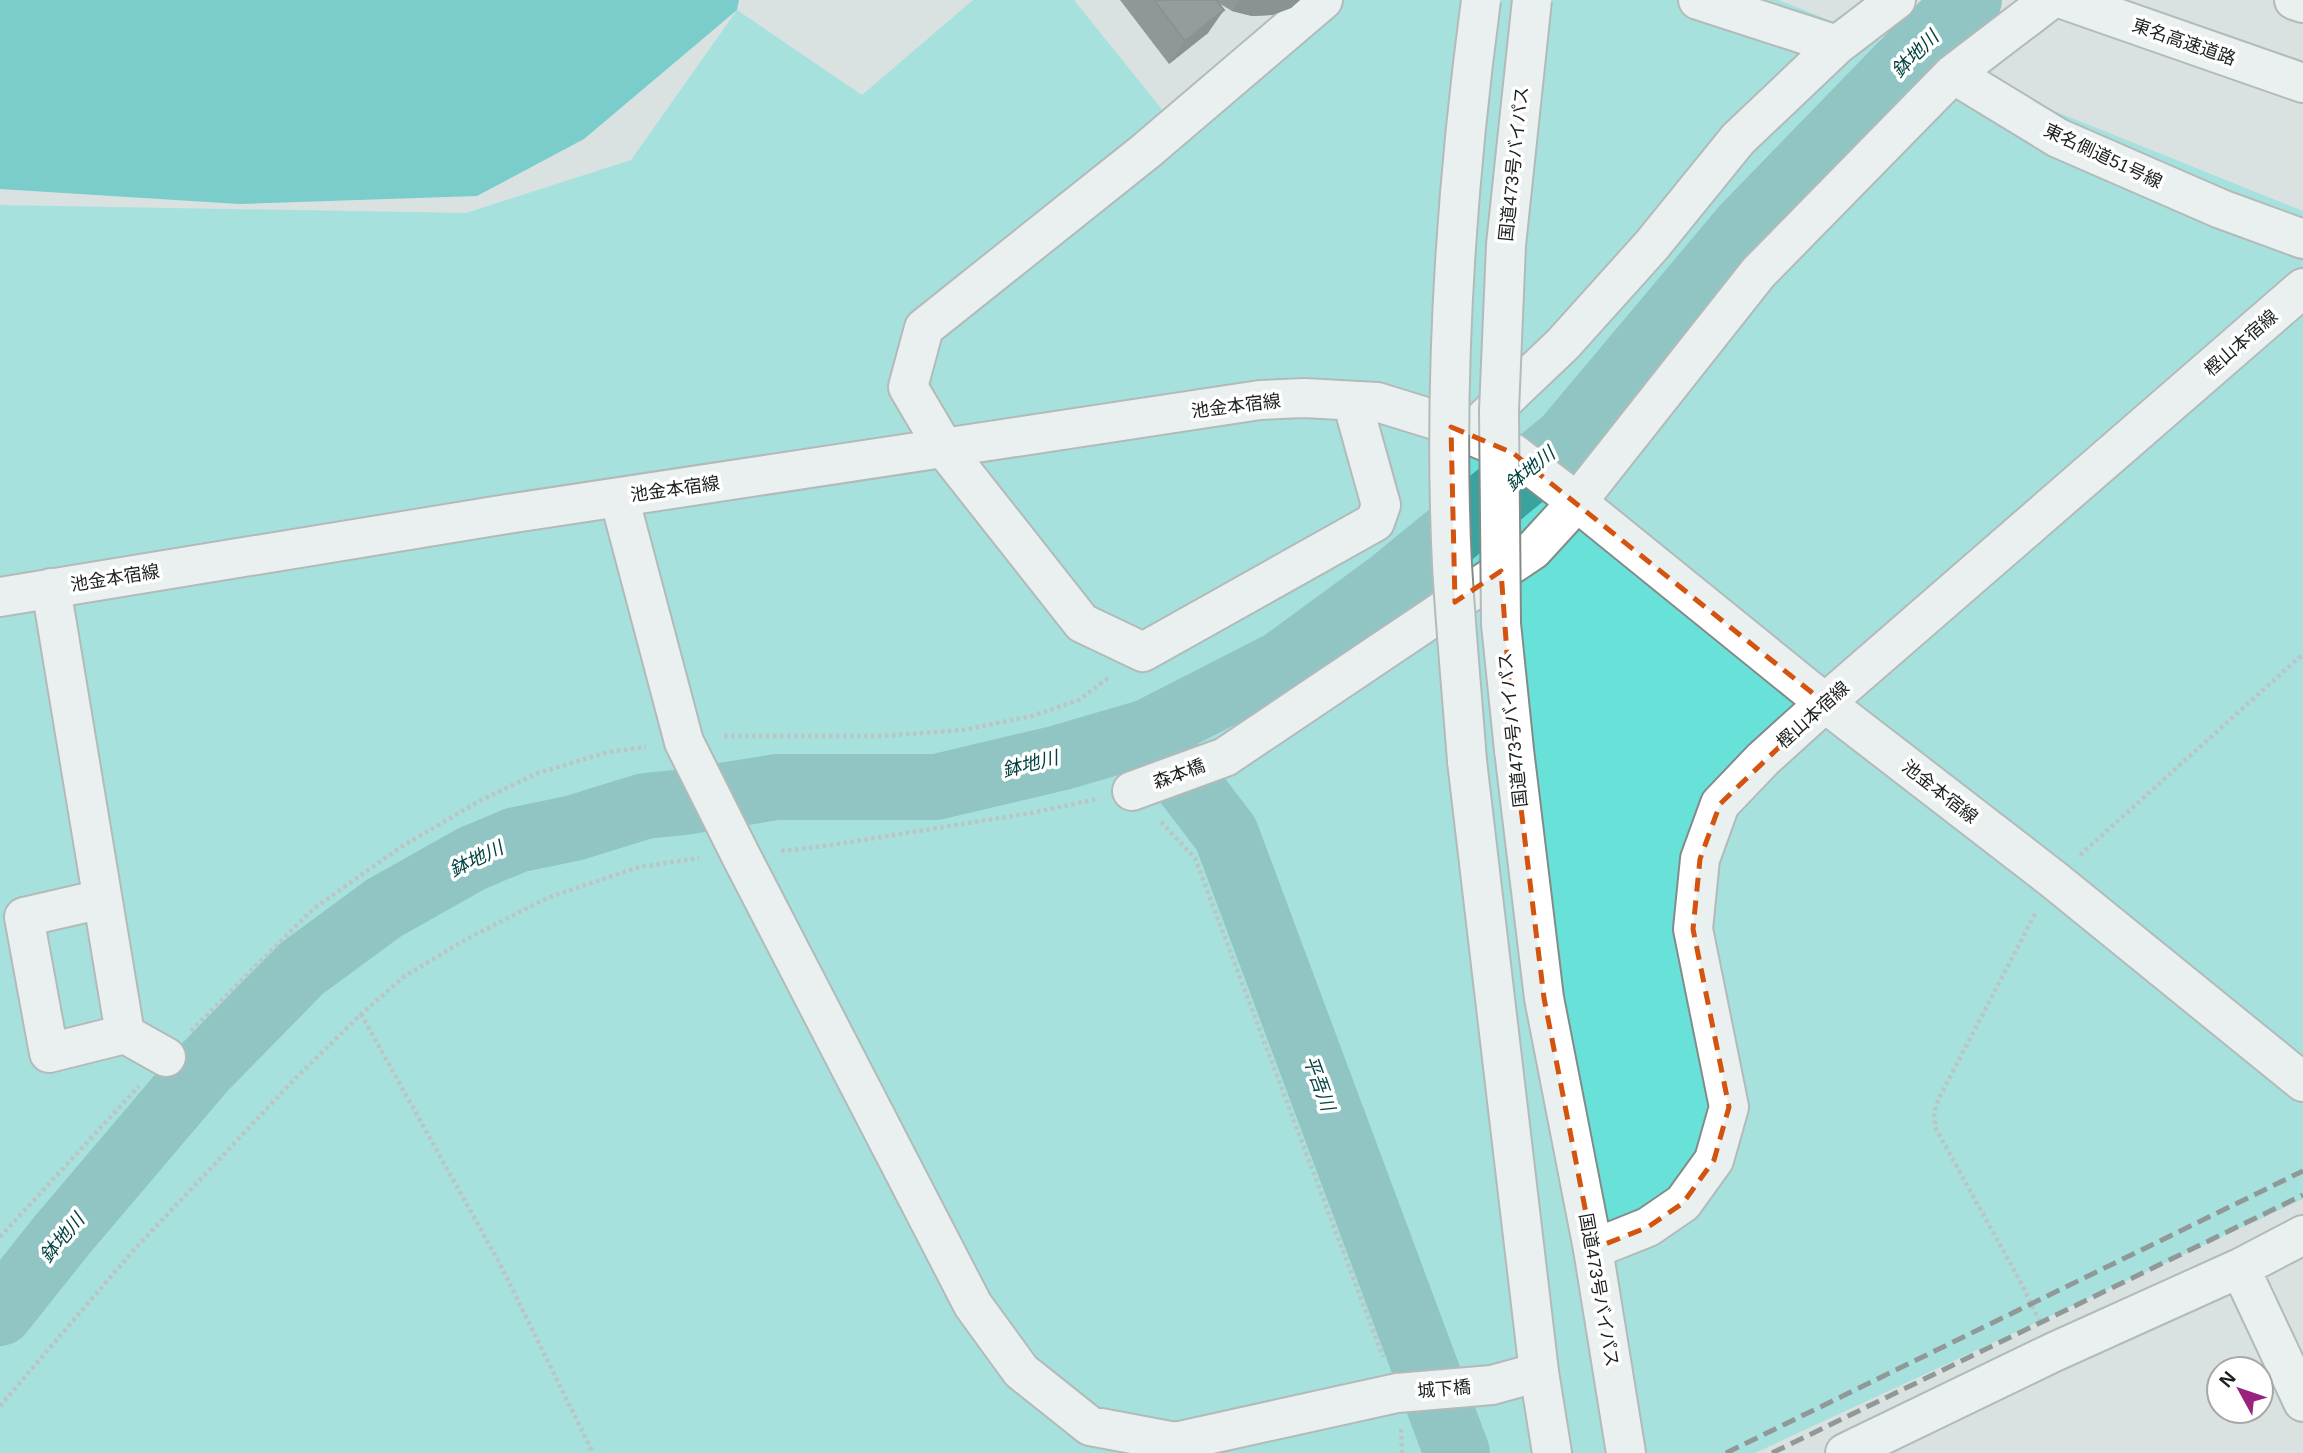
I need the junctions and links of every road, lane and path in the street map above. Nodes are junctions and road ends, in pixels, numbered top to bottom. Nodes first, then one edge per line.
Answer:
1 (1323, 0) edge
2 (1481, 0) edge
3 (1532, 0) edge
4 (1698, 0) edge
5 (1896, 0) edge
6 (2050, 0) edge
7 (2294, 0) edge
8 (2303, 3) edge
9 (2082, 6) edge
10 (1837, 45) junction
11 (1953, 74) junction
12 (2303, 83) edge
13 (2303, 239) edge
14 (2303, 288) edge
15 (1352, 401) junction
16 (1469, 434) junction
17 (944, 449) junction
18 (619, 497) junction
19 (1577, 502) junction
20 (51, 588) junction
21 (0, 597) edge
22 (1143, 652) junction
23 (2303, 654) edge
24 (1825, 703) junction
25 (684, 742) junction
26 (1132, 791) joint
27 (2053, 879) junction
28 (102, 899) junction
29 (125, 1034) junction
30 (166, 1056) junction
31 (2303, 1082) edge
32 (2303, 1235) edge
33 (0, 1237) edge
34 (1593, 1249) junction
35 (2241, 1268) junction
36 (2054, 1352) junction
37 (1539, 1372) junction
38 (1396, 1393) junction
39 (2303, 1402) edge
40 (0, 1406) edge
41 (593, 1453) edge
42 (1402, 1453) edge
43 (1552, 1453) edge
44 (1626, 1453) edge
45 (1845, 1453) edge

1 - 17 main road
2 - 37 main road, bridge
3 - 34 main road, 国道473号バイパス, bridge
4 - 10 main road
5 - 10 main road
6 - 11 main road, 森本橋
7 - 8 main road
9 - 12 main road, 東名高速道路
10 - 16 main road
11 - 13 main road, 東名側道51号線
11 - 19 main road, 森本橋
14 - 24 main road, 樫山本宿線
15 - 16 main road, 池金本宿線
15 - 17 main road, 池金本宿線
15 - 22 main road
16 - 19 main road, 池金本宿線
17 - 18 main road, 池金本宿線
17 - 22 main road
18 - 20 main road, 池金本宿線
18 - 25 main road, 城下橋
19 - 24 main road, 池金本宿線
19 - 26 main road, 森本橋
20 - 21 main road, 池金本宿線
20 - 28 main road
22 - 25 path
23 - 27 path
24 - 27 main road, 池金本宿線
24 - 34 main road, 樫山本宿線
25 - 30 path
25 - 38 main road, 城下橋
26 - 38 path
27 - 31 main road, 池金本宿線
27 - 36 path
28 - 29 main road
28 - 29 main road
29 - 30 main road
30 - 33 path
32 - 35 main road
34 - 44 main road, 国道473号バイパス
35 - 36 main road
35 - 39 main road
36 - 45 main road
37 - 38 main road, 城下橋
37 - 43 main road
38 - 42 path
40 - 41 path

